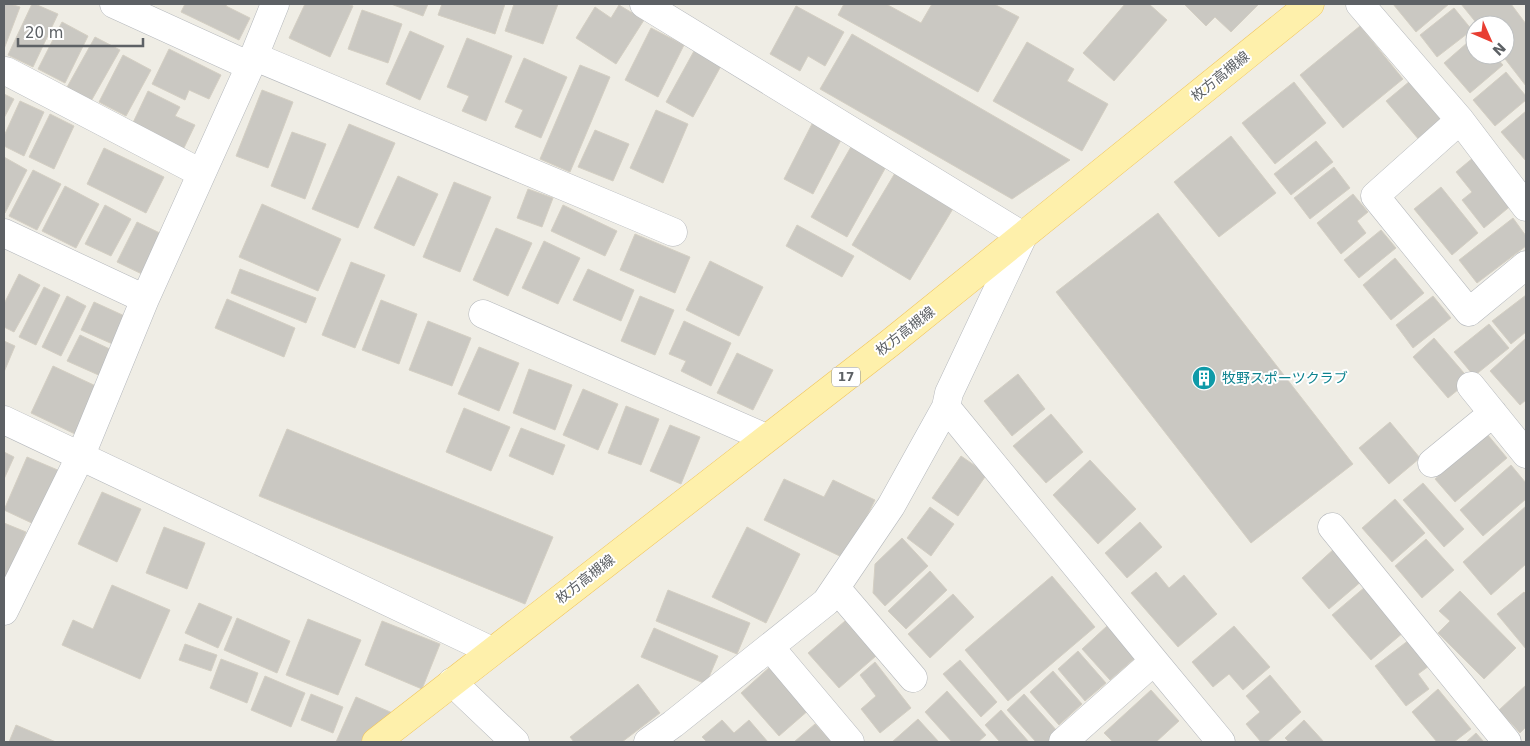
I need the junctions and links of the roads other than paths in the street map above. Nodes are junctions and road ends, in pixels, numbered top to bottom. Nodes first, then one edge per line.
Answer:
1 (114, 4) edge
2 (275, 4) edge
3 (644, 4) edge
4 (1310, 4) edge
5 (1360, 4) edge
6 (252, 61) junction
7 (6, 71) dead end
8 (1460, 120) junction
9 (201, 174) junction
10 (1526, 207) edge
11 (673, 232) dead end
12 (4, 233) edge
13 (1023, 236) junction
14 (1526, 265) edge
15 (145, 299) junction
16 (483, 314) dead end
17 (1471, 386) dead end
18 (946, 407) junction
19 (1493, 413) junction
20 (4, 420) edge
21 (766, 438) junction
22 (1526, 454) edge
23 (81, 455) junction
24 (1432, 463) dead end
25 (1332, 527) dead end
26 (836, 588) junction
27 (4, 611) edge
28 (770, 647) junction
29 (492, 652) junction
30 (1154, 661) junction
31 (913, 678) dead end
32 (452, 682) junction
33 (376, 742) edge
34 (515, 742) edge
35 (648, 742) edge
36 (850, 742) edge
37 (1063, 742) edge
38 (1221, 742) edge
39 (1507, 742) edge

1 - 6 street
2 - 6 street
3 - 13 street
4 - 13 main road, 枚方高槻線 / 17
5 - 8 street
6 - 9 street
6 - 11 street
7 - 9 street
8 - 10 street
8 - 14 street
9 - 15 street
12 - 15 street
13 - 18 street
13 - 21 main road, 枚方高槻線 / 17
15 - 23 street
16 - 21 street
17 - 19 street
18 - 26 street
18 - 30 street
19 - 22 street
19 - 24 street
20 - 23 street
21 - 29 main road, 枚方高槻線 / 17
23 - 27 street
23 - 29 street
25 - 39 street
26 - 28 street
26 - 31 street
28 - 35 street
28 - 36 street
29 - 32 main road, 枚方高槻線 / 17
30 - 37 street
30 - 38 street
32 - 33 main road, 枚方高槻線 / 17
32 - 34 street

